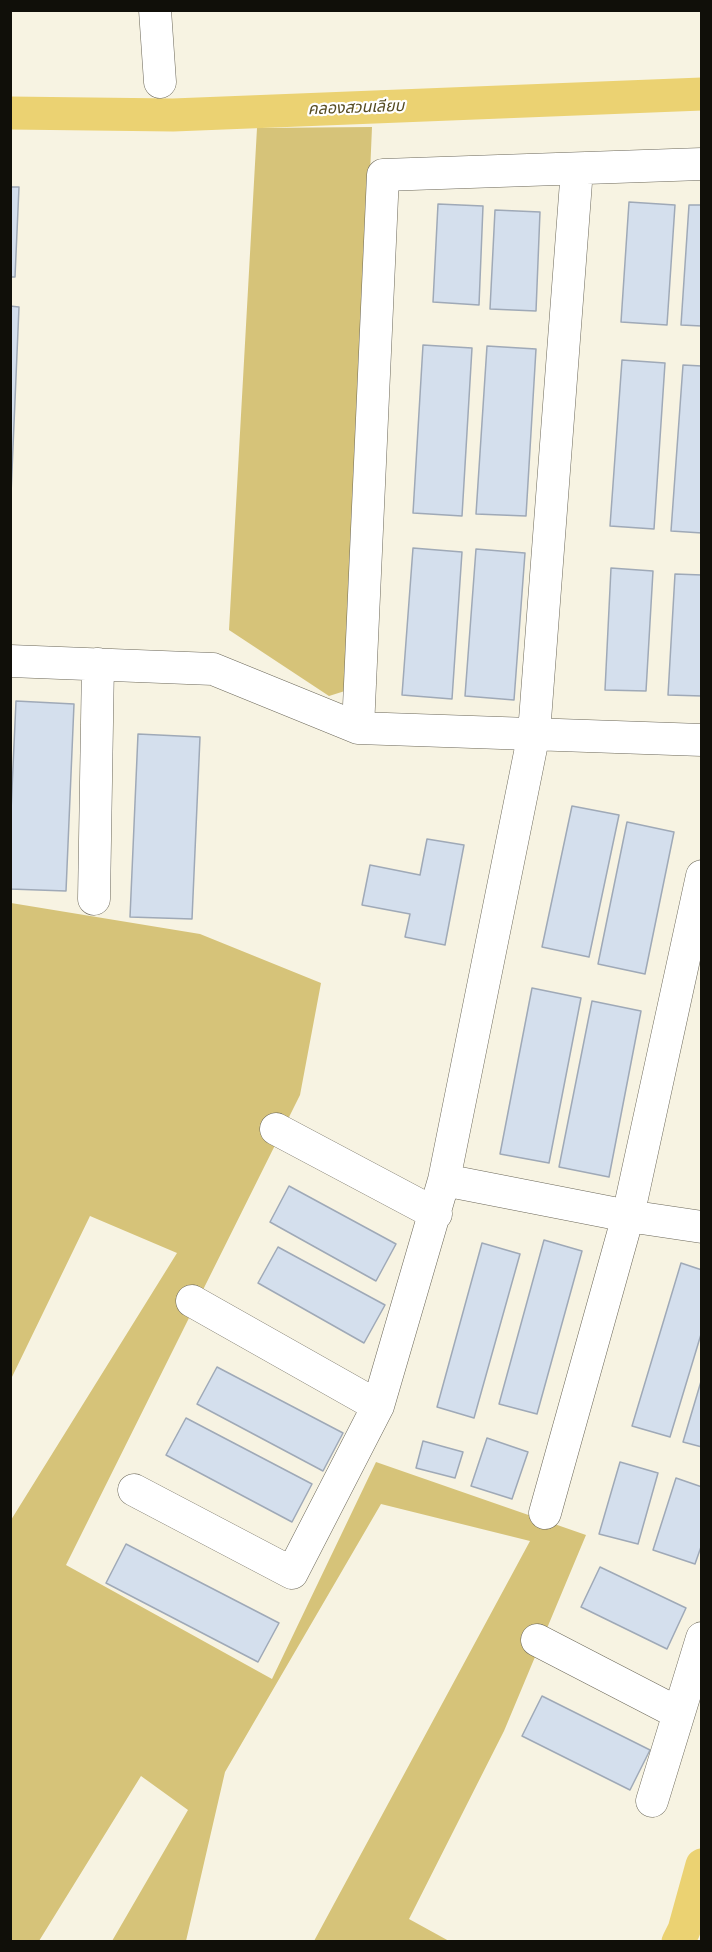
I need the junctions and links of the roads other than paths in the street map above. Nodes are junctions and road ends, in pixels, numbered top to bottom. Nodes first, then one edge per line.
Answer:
1 (155, 10) edge
2 (160, 82) dead end
3 (702, 164) edge
4 (578, 169) junction
5 (10, 661) edge
6 (98, 664) junction
7 (358, 728) junction
8 (534, 733) junction
9 (702, 740) edge
10 (702, 876) edge
11 (94, 899) dead end
12 (276, 1129) dead end
13 (444, 1180) junction
14 (436, 1214) junction
15 (628, 1216) junction
16 (702, 1227) edge
17 (192, 1301) dead end
18 (378, 1406) junction
19 (134, 1490) dead end
20 (545, 1513) dead end
21 (702, 1638) edge
22 (537, 1640) dead end
23 (678, 1713) junction
24 (652, 1801) dead end

1 - 2 street
3 - 4 street
4 - 7 street
4 - 8 street
5 - 6 street
6 - 7 street
6 - 11 street
7 - 8 street
8 - 9 street
8 - 13 street
10 - 15 street
12 - 14 street
13 - 14 street
13 - 15 street
14 - 18 street
15 - 16 street
15 - 20 street
17 - 18 street
18 - 19 street
21 - 23 street
22 - 23 street
23 - 24 street

